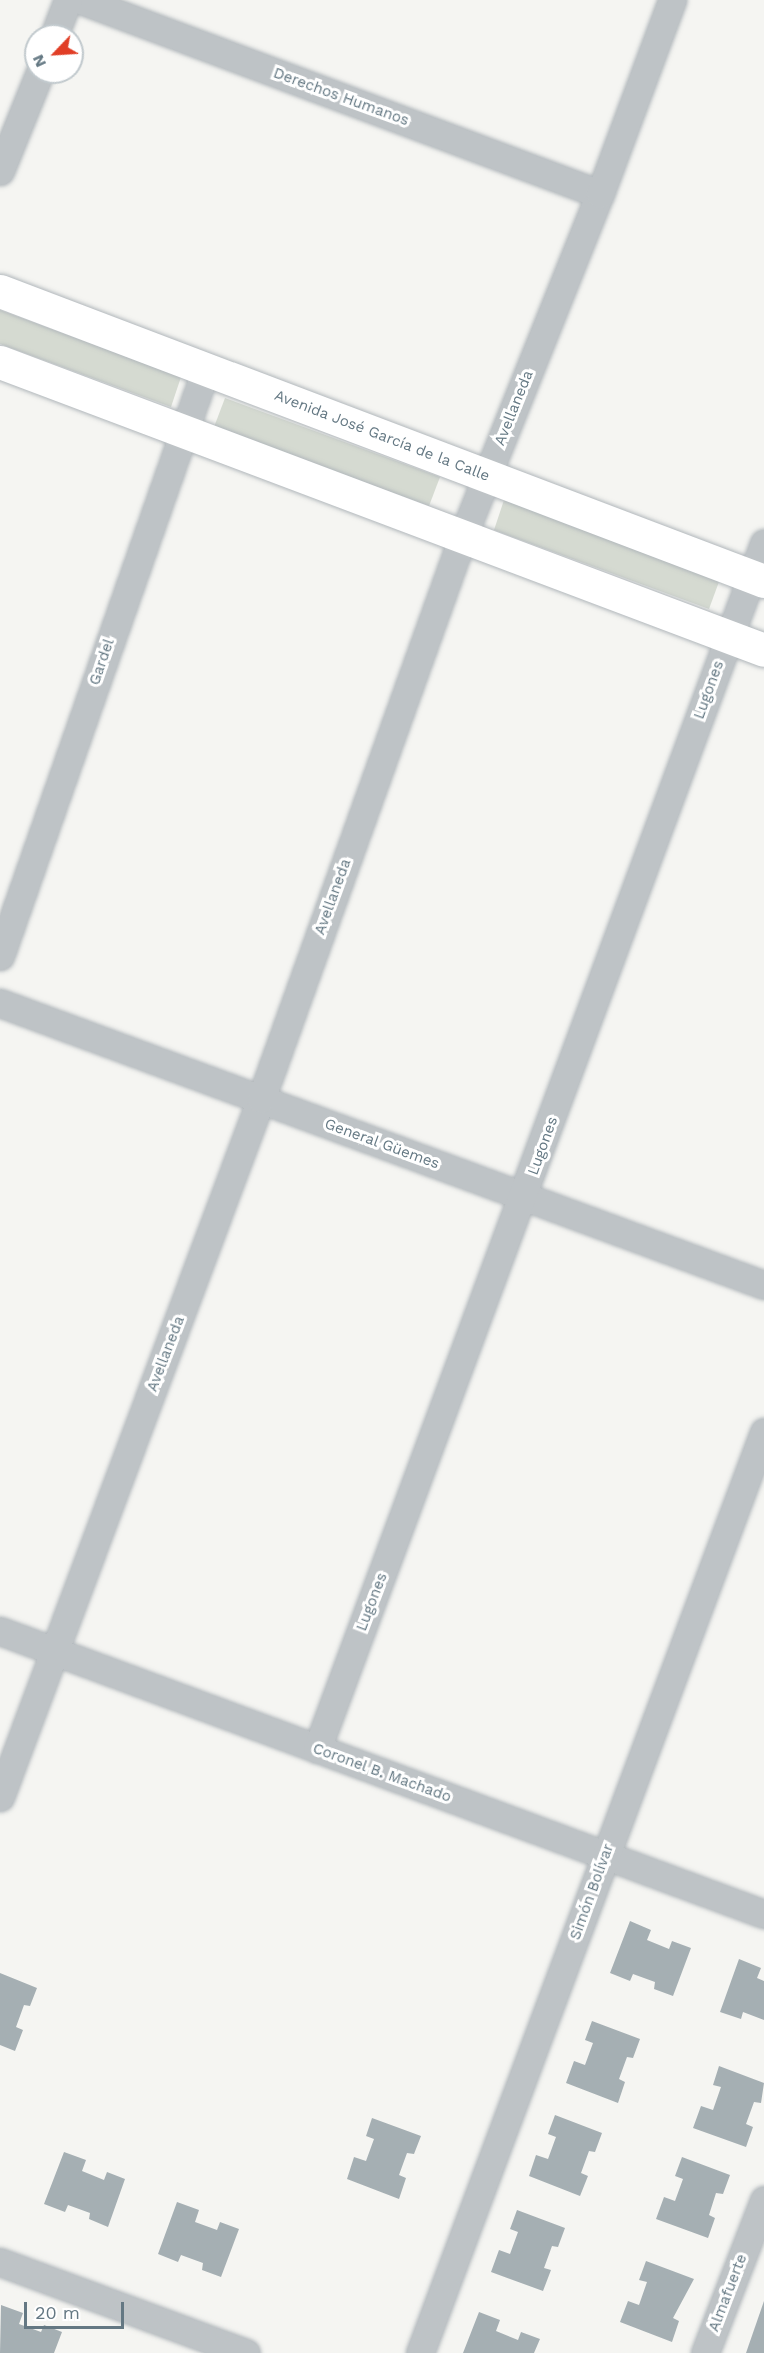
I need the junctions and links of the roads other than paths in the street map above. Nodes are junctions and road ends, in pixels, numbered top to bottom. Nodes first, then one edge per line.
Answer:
1 (68, 0) edge
2 (81, 0) edge
3 (672, 0) edge
4 (59, 24) edge
5 (35, 84) edge
6 (0, 171) edge
7 (600, 194) junction
8 (0, 291) edge
9 (0, 362) edge
10 (206, 369) junction
11 (182, 434) junction
12 (487, 476) junction
13 (463, 536) junction
14 (764, 543) edge
15 (758, 579) edge
16 (728, 637) junction
17 (764, 650) edge
18 (0, 956) edge
19 (0, 1003) edge
20 (261, 1099) junction
21 (524, 1197) junction
22 (764, 1285) edge
23 (764, 1432) edge
24 (0, 1632) edge
25 (54, 1652) junction
26 (317, 1749) junction
27 (0, 1797) edge
28 (606, 1855) junction
29 (764, 1914) edge
30 (764, 2200) edge
31 (0, 2262) edge
32 (246, 2353) edge
33 (420, 2353) edge
34 (705, 2353) edge

1 - 4 street
2 - 7 street, Derechos Humanos
3 - 7 street, Avellaneda
5 - 6 street
7 - 12 street, Avellaneda
8 - 10 main road, Avenida José García de la Calle
9 - 11 main road
10 - 11 street, Gardel
10 - 12 main road, Avenida José García de la Calle
11 - 13 main road
11 - 18 street, Gardel
12 - 13 street, Avellaneda
12 - 15 main road, Avenida José García de la Calle
13 - 16 main road
13 - 20 street, Avellaneda
14 - 15 street, Lugones
15 - 16 street, Lugones
16 - 17 main road
16 - 21 street, Lugones
19 - 20 street, General Güemes
20 - 21 street, General Güemes
20 - 25 street, Avellaneda
21 - 22 street, General Güemes
21 - 26 street, Lugones
23 - 28 street, Simón Bolívar
24 - 25 street, Coronel B. Machado
25 - 26 street, Coronel B. Machado
25 - 27 street, Avellaneda
26 - 28 street, Coronel B. Machado
28 - 29 street, Coronel B. Machado
28 - 33 street, Simón Bolívar
30 - 34 street, Almafuerte
31 - 32 street

